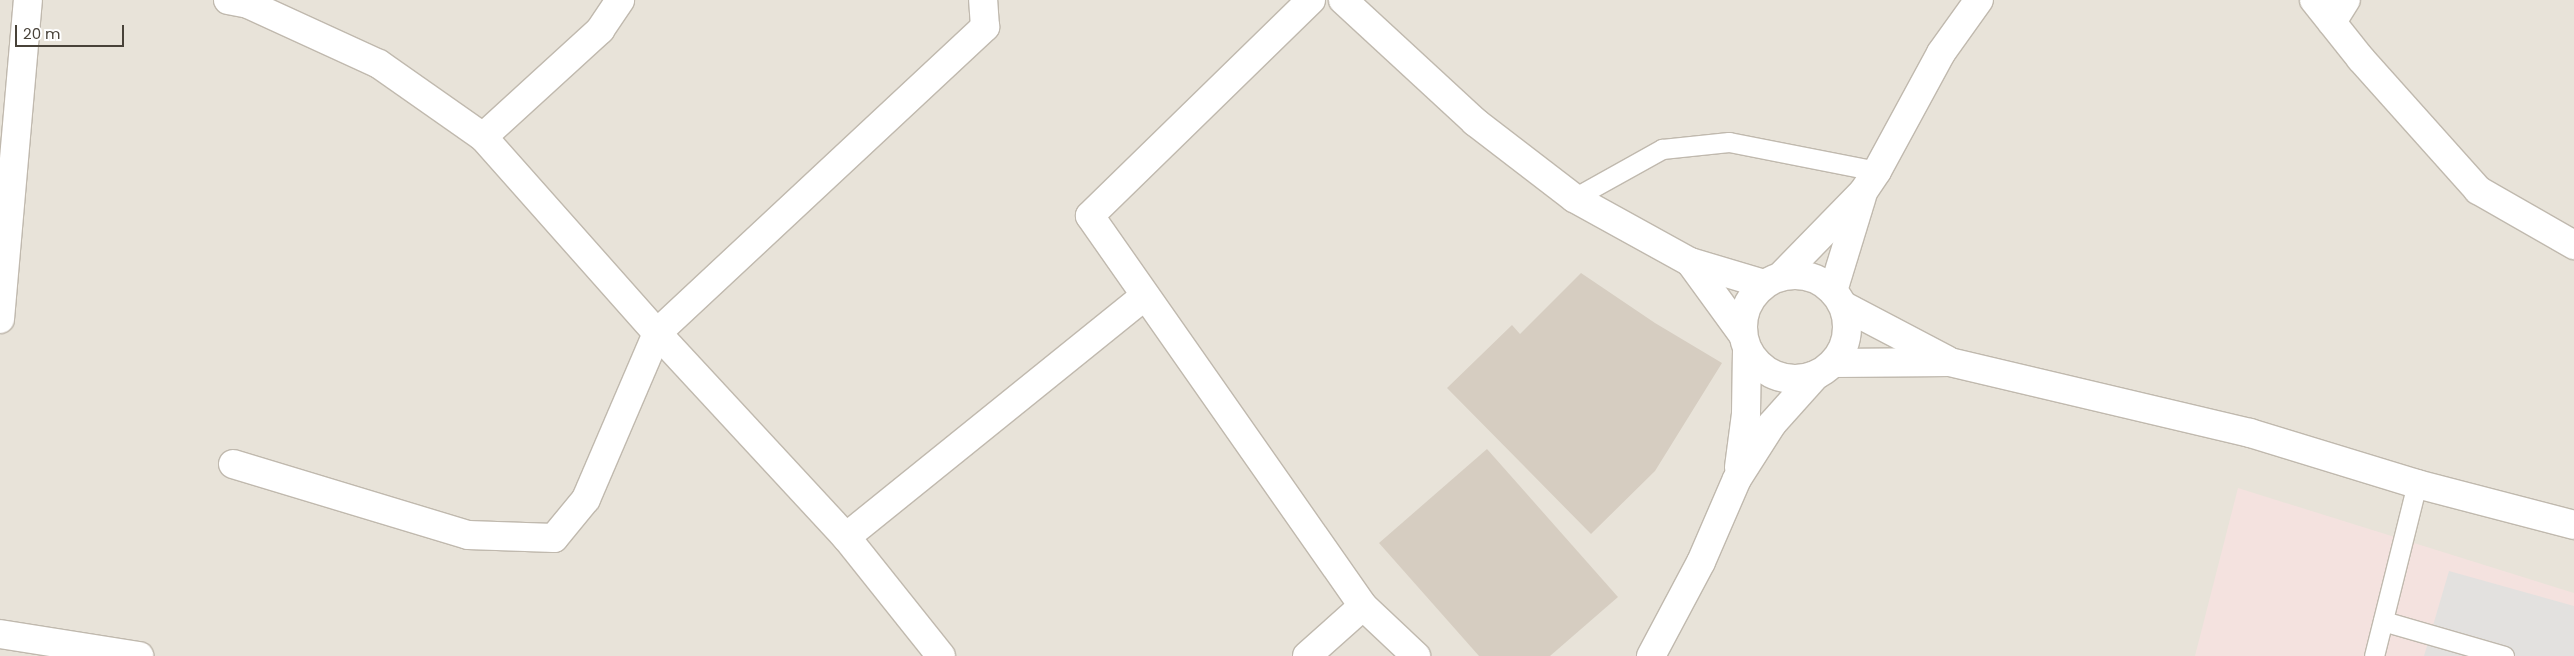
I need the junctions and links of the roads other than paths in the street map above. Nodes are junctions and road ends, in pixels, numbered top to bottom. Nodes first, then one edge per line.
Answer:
1 (28, 0) edge
2 (620, 0) edge
3 (983, 0) edge
4 (1311, 0) edge
5 (1343, 0) edge
6 (1980, 0) edge
7 (2314, 0) edge
8 (2346, 0) edge
9 (243, 1) edge
10 (2332, 22) junction
11 (483, 138) junction
12 (1870, 181) junction
13 (1574, 198) junction
14 (2574, 245) edge
15 (1690, 262) junction
16 (1773, 280) junction
17 (1145, 296) junction
18 (1839, 299) junction
19 (0, 320) edge
20 (657, 333) junction
21 (1745, 342) junction
22 (1950, 362) junction
23 (1825, 369) junction
24 (233, 464) dead end
25 (1737, 479) junction
26 (2417, 484) junction
27 (2574, 525) edge
28 (846, 537) junction
29 (1363, 606) junction
30 (2383, 620) junction
31 (0, 634) edge
32 (139, 656) edge
33 (940, 656) edge
34 (1307, 656) edge
35 (1416, 656) edge
36 (1651, 656) edge
37 (2374, 656) edge
38 (2504, 656) edge

1 - 19 street
2 - 11 street
3 - 20 street
4 - 17 street
5 - 13 street
6 - 12 street
7 - 10 street
8 - 10 street
9 - 11 street
10 - 14 street
11 - 20 street
12 - 13 lane
12 - 16 street
12 - 18 street
13 - 15 street
15 - 16 street
15 - 21 street
16 - 18 street
16 - 21 street
17 - 28 street
17 - 29 street
18 - 22 street
18 - 23 street
20 - 24 street
20 - 28 street
21 - 23 street
21 - 25 street
22 - 23 street
22 - 26 street
23 - 25 street
25 - 36 street
26 - 27 street
26 - 30 lane
28 - 33 street
29 - 34 street
29 - 35 street
30 - 37 lane
30 - 38 lane
31 - 32 street

